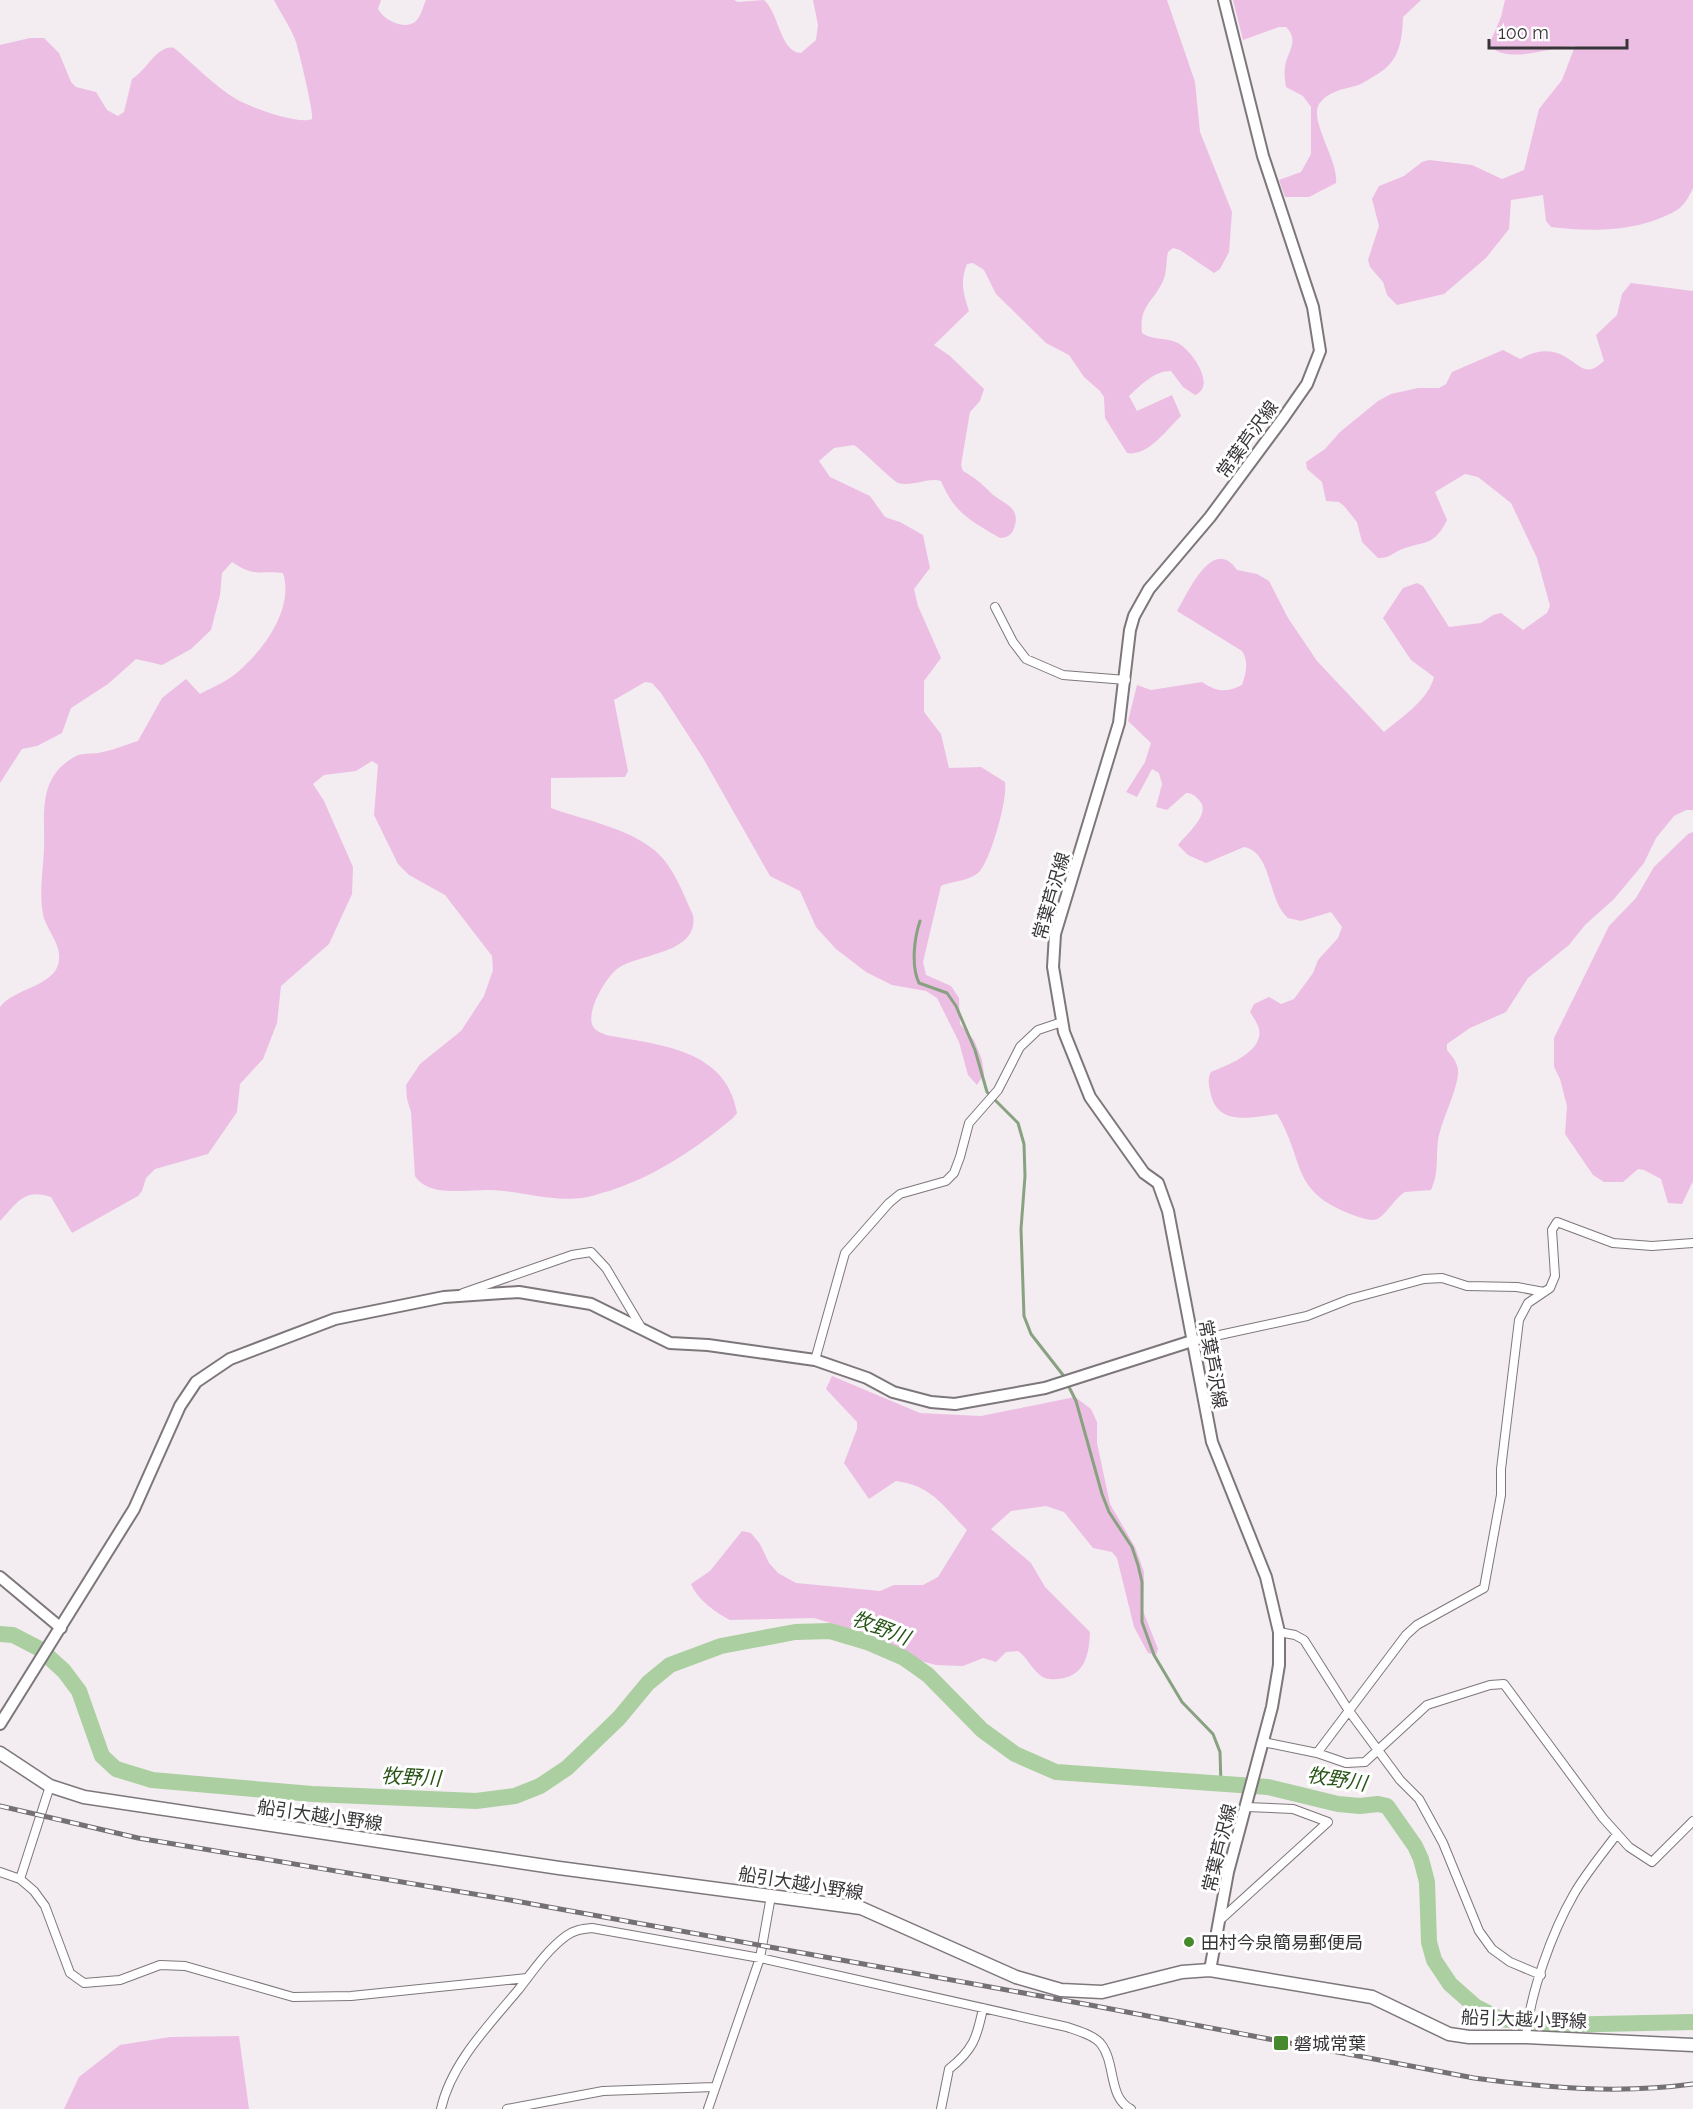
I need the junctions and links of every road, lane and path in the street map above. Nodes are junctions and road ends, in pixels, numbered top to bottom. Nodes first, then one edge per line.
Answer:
1 (1224, 0) edge
2 (996, 607) dead end
3 (1126, 680) junction
4 (1062, 1022) junction
5 (1693, 1243) edge
6 (1545, 1292) junction
7 (453, 1296) junction
8 (641, 1328) junction
9 (1192, 1341) junction
10 (815, 1360) junction
11 (0, 1577) edge
12 (61, 1628) junction
13 (1279, 1632) junction
14 (1349, 1711) junction
15 (0, 1724) edge
16 (1263, 1742) junction
17 (1380, 1750) junction
18 (0, 1753) edge
19 (1317, 1753) junction
20 (50, 1786) junction
21 (1246, 1807) junction
22 (1693, 1821) edge
23 (1617, 1834) junction
24 (0, 1872) edge
25 (20, 1879) junction
26 (771, 1896) junction
27 (1219, 1921) junction
28 (760, 1958) junction
29 (1210, 1970) junction
30 (1541, 1975) junction
31 (527, 1978) junction
32 (983, 2008) junction
33 (1526, 2033) junction
34 (1693, 2045) edge
35 (714, 2087) junction
36 (441, 2109) edge
37 (507, 2109) edge
38 (708, 2109) edge
39 (941, 2109) edge
40 (1131, 2109) edge

1 - 3 main road, 常葉芦沢線
2 - 3 street
3 - 4 main road, 常葉芦沢線
4 - 9 main road, 常葉芦沢線
4 - 10 street
5 - 6 street
6 - 9 street
6 - 14 street
7 - 8 main road
7 - 8 street
7 - 12 main road
8 - 10 main road
9 - 10 main road
9 - 13 main road, 常葉芦沢線
11 - 12 main road
12 - 15 main road
13 - 14 street
13 - 16 main road, 常葉芦沢線
14 - 17 street
14 - 19 street
16 - 19 street
16 - 21 main road, 常葉芦沢線
17 - 19 street
17 - 23 street
17 - 30 street
18 - 20 main road, 船引大越小野線
20 - 25 street
20 - 26 main road, 船引大越小野線
21 - 27 main road, 常葉芦沢線
21 - 27 street
22 - 23 street
23 - 30 street
24 - 25 street
25 - 31 street
26 - 28 street
26 - 29 main road, 船引大越小野線
27 - 29 main road, 常葉芦沢線
28 - 31 street
28 - 32 street
28 - 35 street
29 - 33 main road, 船引大越小野線
30 - 33 street
31 - 36 street
32 - 39 street
32 - 40 street
33 - 34 main road, 船引大越小野線
35 - 37 street
35 - 38 street

